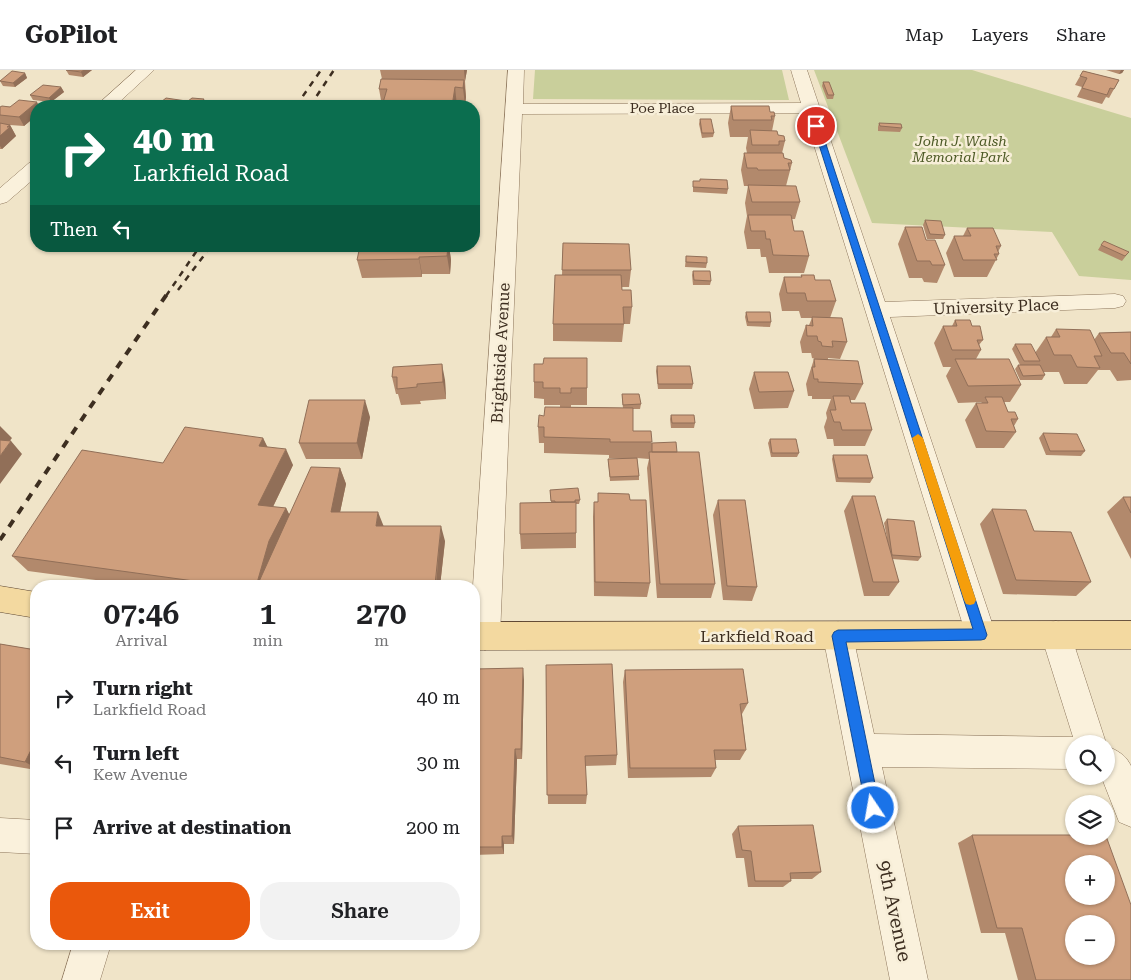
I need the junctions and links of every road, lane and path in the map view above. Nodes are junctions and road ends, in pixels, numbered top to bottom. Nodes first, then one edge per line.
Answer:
1 (146, 70) edge
2 (516, 70) edge
3 (799, 70) edge
4 (112, 100) edge
5 (810, 108) junction
6 (513, 109) junction
7 (30, 171) edge
8 (0, 198) edge
9 (1115, 301) dead end
10 (876, 310) junction
11 (0, 599) edge
12 (30, 604) edge
13 (480, 620) edge
14 (981, 635) junction
15 (1056, 635) junction
16 (1131, 635) edge
17 (480, 636) edge
18 (838, 636) junction
19 (1089, 735) edge
20 (861, 750) junction
21 (1065, 753) edge
22 (1115, 769) edge
23 (1131, 810) edge
24 (0, 835) edge
25 (30, 837) edge
26 (90, 950) edge
27 (81, 980) edge
28 (909, 980) edge

1 - 4 street
2 - 6 street, Brightside Avenue
3 - 5 street
5 - 6 street, Poe Place
5 - 10 street
6 - 13 street, Brightside Avenue
7 - 8 street
9 - 10 street, University Place
10 - 14 street
11 - 12 main road
14 - 15 main road, Larkfield Road
14 - 18 main road, Larkfield Road
15 - 16 main road, Larkfield Road
15 - 19 street
17 - 18 main road, Larkfield Road
18 - 20 street, 9th Avenue
20 - 21 street
20 - 28 street, 9th Avenue
22 - 23 street
24 - 25 street
26 - 27 street

